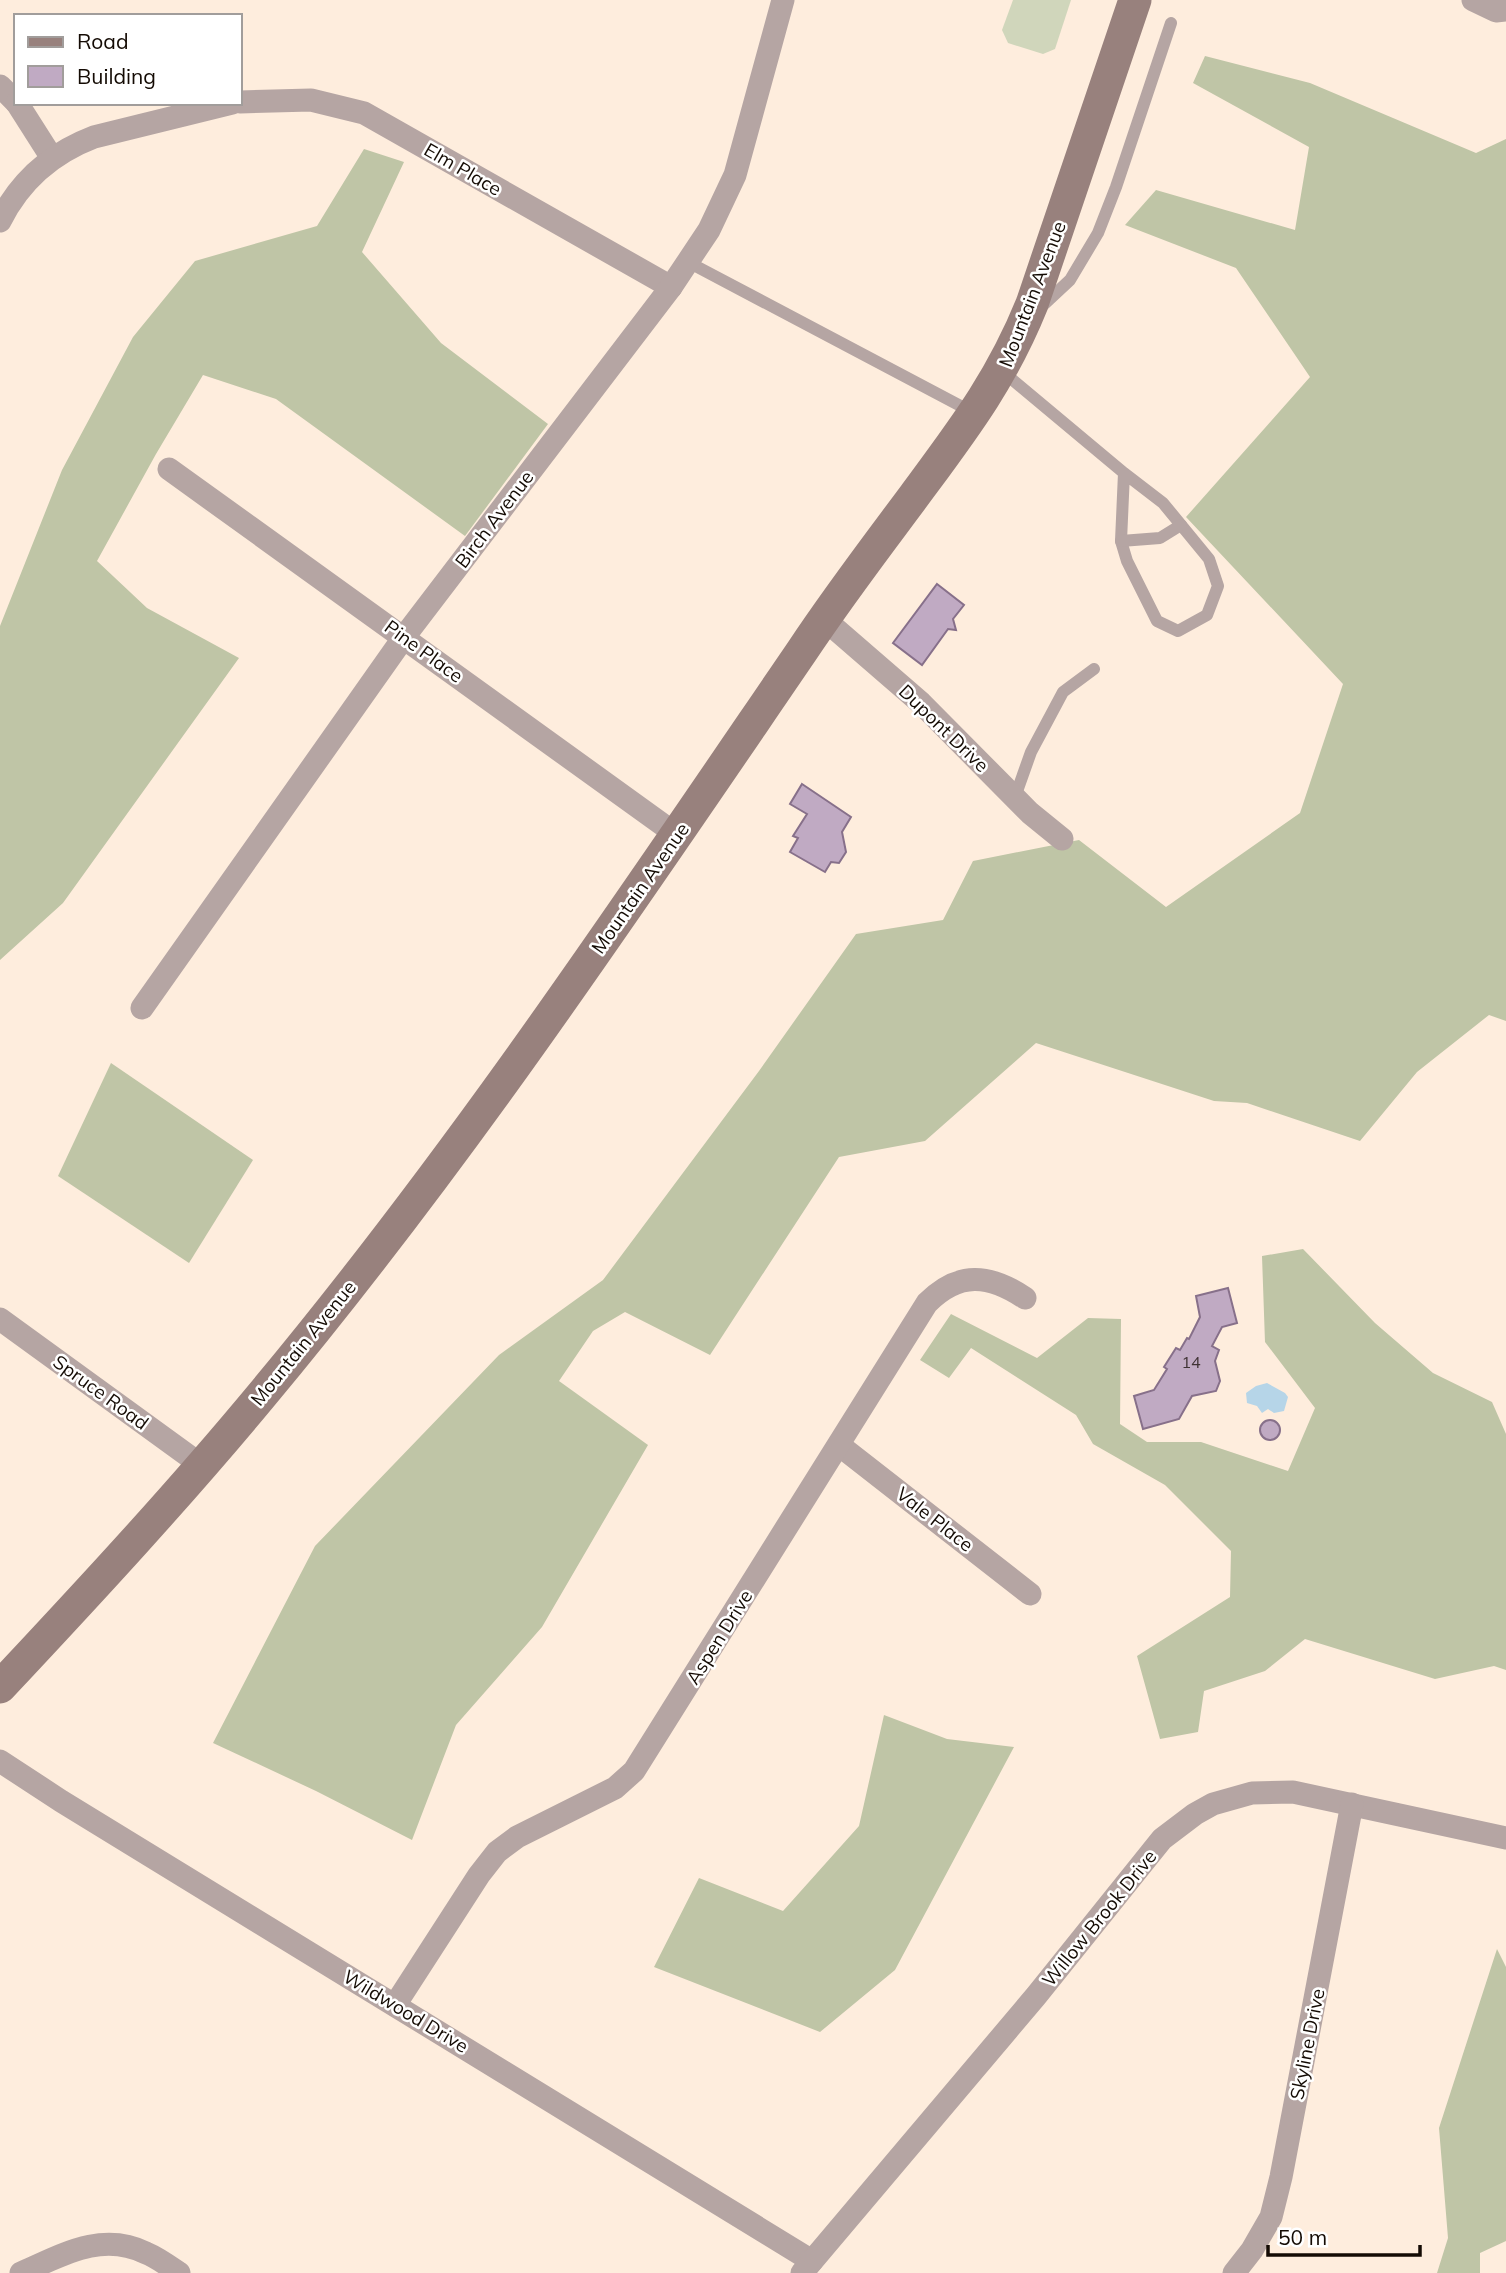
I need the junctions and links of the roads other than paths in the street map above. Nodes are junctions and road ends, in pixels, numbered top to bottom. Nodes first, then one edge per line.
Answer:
1 (783, 0) edge
2 (1135, 0) edge
3 (1473, 0) edge
4 (1506, 10) edge
5 (1171, 23) dead end
6 (0, 86) edge
7 (14, 101) edge
8 (242, 102) edge
9 (17, 105) edge
10 (224, 105) edge
11 (52, 158) junction
12 (0, 221) edge
13 (688, 262) junction
14 (671, 287) junction
15 (1024, 323) junction
16 (1002, 371) junction
17 (975, 414) junction
18 (169, 469) dead end
19 (1124, 473) junction
20 (1181, 525) junction
21 (1121, 541) junction
22 (824, 619) junction
23 (404, 637) junction
24 (1094, 669) dead end
25 (1014, 797) junction
26 (677, 835) junction
27 (1062, 839) dead end
28 (142, 1008) dead end
29 (1025, 1298) dead end
30 (0, 1319) edge
31 (839, 1445) junction
32 (201, 1465) junction
33 (1030, 1594) dead end
34 (0, 1687) edge
35 (0, 1761) edge
36 (1352, 1804) junction
37 (1506, 1838) edge
38 (395, 2005) junction
39 (807, 2267) edge
40 (21, 2273) edge
41 (179, 2273) edge
42 (1234, 2273) edge

1 - 13 street, Birch Avenue
2 - 15 street, Mountain Avenue
3 - 4 street
5 - 15 lane
6 - 7 street
8 - 14 street, Elm Place
9 - 11 street
10 - 11 street
11 - 12 street
13 - 14 street, Birch Avenue
13 - 17 lane
14 - 23 street, Birch Avenue
15 - 16 street, Mountain Avenue
16 - 17 street, Mountain Avenue
16 - 19 lane
17 - 22 street, Mountain Avenue
18 - 23 street, Pine Place
19 - 20 lane
19 - 21 lane
20 - 21 lane
20 - 21 lane
22 - 25 street, Dupont Drive
22 - 26 street, Mountain Avenue
23 - 26 street, Pine Place
23 - 28 street, Birch Avenue
24 - 25 lane
25 - 27 street, Dupont Drive
26 - 32 street, Mountain Avenue
29 - 31 street, Aspen Drive
30 - 32 street, Spruce Road
31 - 33 street, Vale Place
31 - 38 street, Aspen Drive
32 - 34 street, Mountain Avenue
35 - 38 street, Wildwood Drive
36 - 37 street, Willow Brook Drive
36 - 39 street, Willow Brook Drive
36 - 42 street, Skyline Drive
38 - 39 street, Wildwood Drive
40 - 41 street

